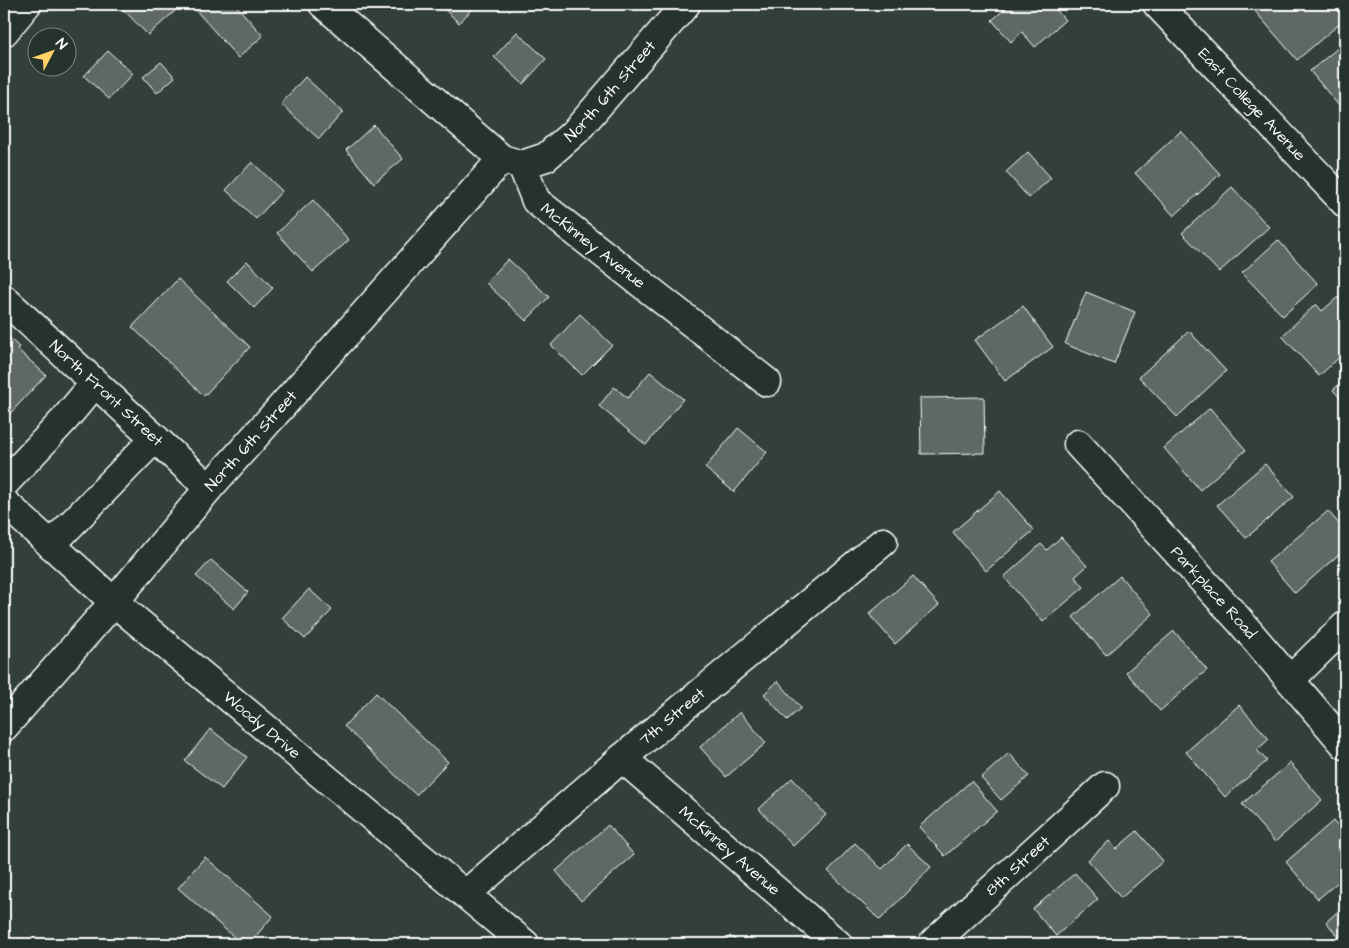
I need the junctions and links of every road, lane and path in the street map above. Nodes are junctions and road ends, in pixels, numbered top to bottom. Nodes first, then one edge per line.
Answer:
1 (27, 4) edge
2 (323, 4) edge
3 (686, 4) edge
4 (1157, 4) edge
5 (4, 32) edge
6 (512, 162) junction
7 (1345, 203) edge
8 (4, 299) edge
9 (767, 382) dead end
10 (94, 383) junction
11 (155, 438) junction
12 (1078, 444) dead end
13 (4, 484) edge
14 (209, 488) junction
15 (4, 502) edge
16 (883, 542) dead end
17 (51, 545) junction
18 (114, 602) junction
19 (1345, 626) edge
20 (1290, 680) junction
21 (4, 726) edge
22 (1345, 745) edge
23 (622, 758) junction
24 (1104, 786) dead end
25 (466, 894) junction
26 (525, 944) edge
27 (838, 944) edge
28 (932, 944) edge

1 - 5 street
2 - 6 street, McKinney Avenue
3 - 6 street, North 6th Street
4 - 7 street, East College Avenue
6 - 9 street, McKinney Avenue
6 - 14 street, North 6th Street
8 - 10 street, North Front Street
10 - 11 street, North Front Street
10 - 13 street
11 - 14 street, North Front Street
11 - 17 street
12 - 20 street, Parkplace Road
14 - 18 street, North 6th Street
15 - 17 street, Woody Drive
16 - 23 street, 7th Street
17 - 18 street, Woody Drive
18 - 21 street, North 6th Street
18 - 25 street, Woody Drive
19 - 20 street
20 - 22 street, Parkplace Road
23 - 25 street, 7th Street
23 - 27 street, McKinney Avenue
24 - 28 street, 8th Street
25 - 26 street, Woody Drive

